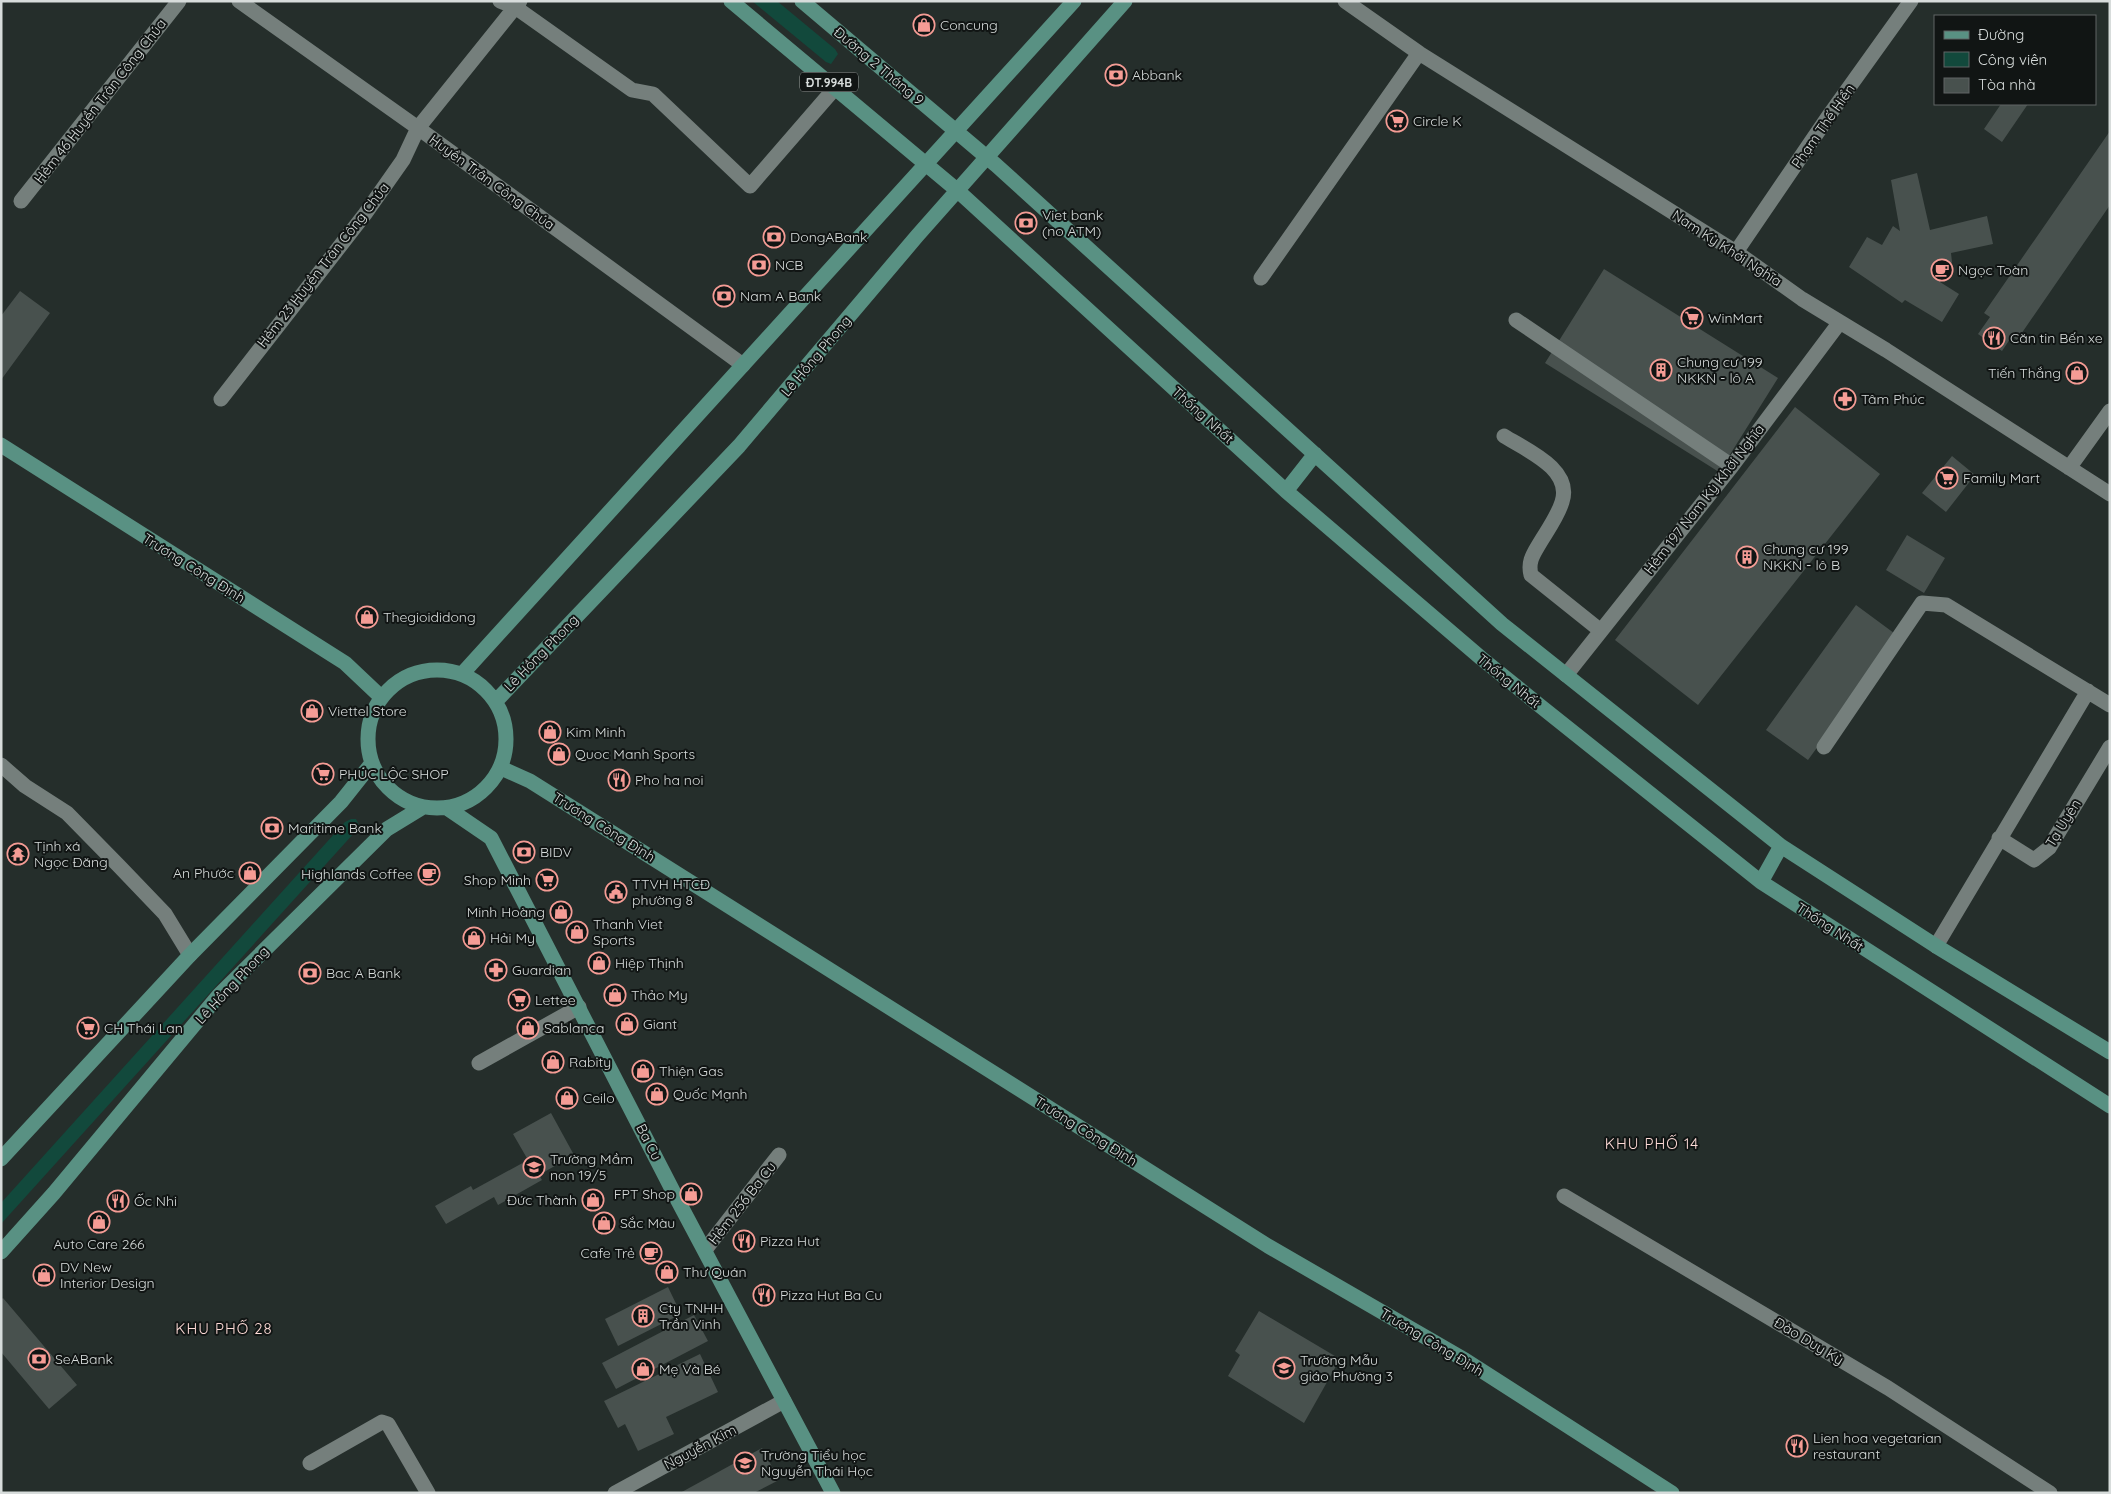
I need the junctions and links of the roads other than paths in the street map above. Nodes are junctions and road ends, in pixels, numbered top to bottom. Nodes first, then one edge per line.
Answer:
1 (179, 1) edge
2 (239, 1) edge
3 (500, 1) edge
4 (731, 1) edge
5 (802, 1) edge
6 (1074, 1) edge
7 (1125, 1) edge
8 (1345, 1) edge
9 (1911, 1) edge
10 (517, 4) edge
11 (1419, 53) junction
12 (835, 88) junction
13 (418, 128) junction
14 (955, 131) junction
15 (987, 157) junction
16 (926, 164) junction
17 (958, 191) junction
18 (21, 201) dead end
19 (1736, 252) junction
20 (1261, 278) dead end
21 (1516, 320) dead end
22 (1840, 322) junction
23 (743, 365) junction
24 (221, 399) dead end
25 (2110, 411) edge
26 (1504, 436) dead end
27 (1, 445) edge
28 (1315, 454) junction
29 (1732, 466) junction
30 (2069, 468) junction
31 (1286, 490) junction
32 (2110, 494) edge
33 (1601, 631) junction
34 (462, 674) junction
35 (1566, 675) junction
36 (2088, 691) junction
37 (381, 697) junction
38 (496, 701) junction
39 (2110, 704) edge
40 (1824, 747) dead end
41 (2110, 747) edge
42 (372, 763) junction
43 (2, 766) edge
44 (501, 768) junction
45 (423, 807) junction
46 (447, 808) junction
47 (1999, 838) junction
48 (1781, 846) junction
49 (1760, 882) junction
50 (1936, 946) junction
51 (190, 955) junction
52 (579, 1006) junction
53 (2110, 1052) edge
54 (479, 1063) dead end
55 (2110, 1106) edge
56 (779, 1155) dead end
57 (1, 1159) edge
58 (1564, 1196) dead end
59 (705, 1250) junction
60 (1, 1252) edge
61 (784, 1401) junction
62 (310, 1464) dead end
63 (1654, 1488) edge
64 (428, 1493) edge
65 (615, 1493) edge
66 (833, 1493) edge
67 (1672, 1493) edge
68 (2050, 1493) edge

1 - 18 street, Hẻm 46 Huyền Trân Công Chúa
2 - 13 street, Huyền Trân Công Chúa
3 - 10 street
4 - 12 main road, ĐT.994B
5 - 14 main road, Đường 2 Tháng 9 / ĐT.994B
6 - 14 main road
7 - 15 main road, Lê Hồng Phong
8 - 11 street, Nam Kỳ Khởi Nghĩa
9 - 19 street, Phạm Thế Hiển
10 - 12 street
10 - 13 street, Hẻm 23 Huyền Trân Công Chúa
11 - 19 street, Nam Kỳ Khởi Nghĩa
11 - 20 street
12 - 16 main road, ĐT.994B
13 - 23 street, Huyền Trân Công Chúa
13 - 24 street, Hẻm 23 Huyền Trân Công Chúa
14 - 15 main road, Đường 2 Tháng 9
14 - 16 main road
15 - 17 main road, Lê Hồng Phong
15 - 28 main road
16 - 17 main road, Thống Nhất
16 - 23 main road
17 - 31 main road, Thống Nhất
17 - 38 main road, Lê Hồng Phong
19 - 22 street, Nam Kỳ Khởi Nghĩa
21 - 29 street
22 - 29 street, Hẻm 197 Nam Kỳ Khởi Nghĩa
22 - 30 street, Nam Kỳ Khởi Nghĩa
23 - 34 main road
25 - 30 street
26 - 33 street
27 - 37 main road, Trương Công Định
28 - 31 main road
28 - 35 main road
29 - 33 street, Hẻm 197 Nam Kỳ Khởi Nghĩa
30 - 32 street, Nam Kỳ Khởi Nghĩa
31 - 49 main road, Thống Nhất
33 - 35 street, Hẻm 197 Nam Kỳ Khởi Nghĩa
34 - 37 main road
34 - 38 main road
35 - 48 main road
36 - 39 street
36 - 40 street
36 - 47 street
37 - 42 main road
38 - 44 main road
41 - 47 street, Tạ Uyên
42 - 45 main road
42 - 51 main road
43 - 51 street
44 - 46 main road
44 - 63 main road, Trương Công Định
45 - 46 main road
45 - 60 main road, Lê Hồng Phong
46 - 52 main road, Ba Cu
47 - 50 street
48 - 49 main road
48 - 50 main road
49 - 55 main road, Thống Nhất
50 - 53 main road
51 - 57 main road
52 - 54 street
52 - 59 main road, Ba Cu
56 - 59 street, Hẻm 256 Ba Cu
58 - 68 street, Đào Duy Kỳ
59 - 61 main road, Ba Cu
61 - 65 street, Nguyễn Kim
61 - 66 main road, Ba Cu
62 - 64 street
63 - 67 main road, Trương Công Định

